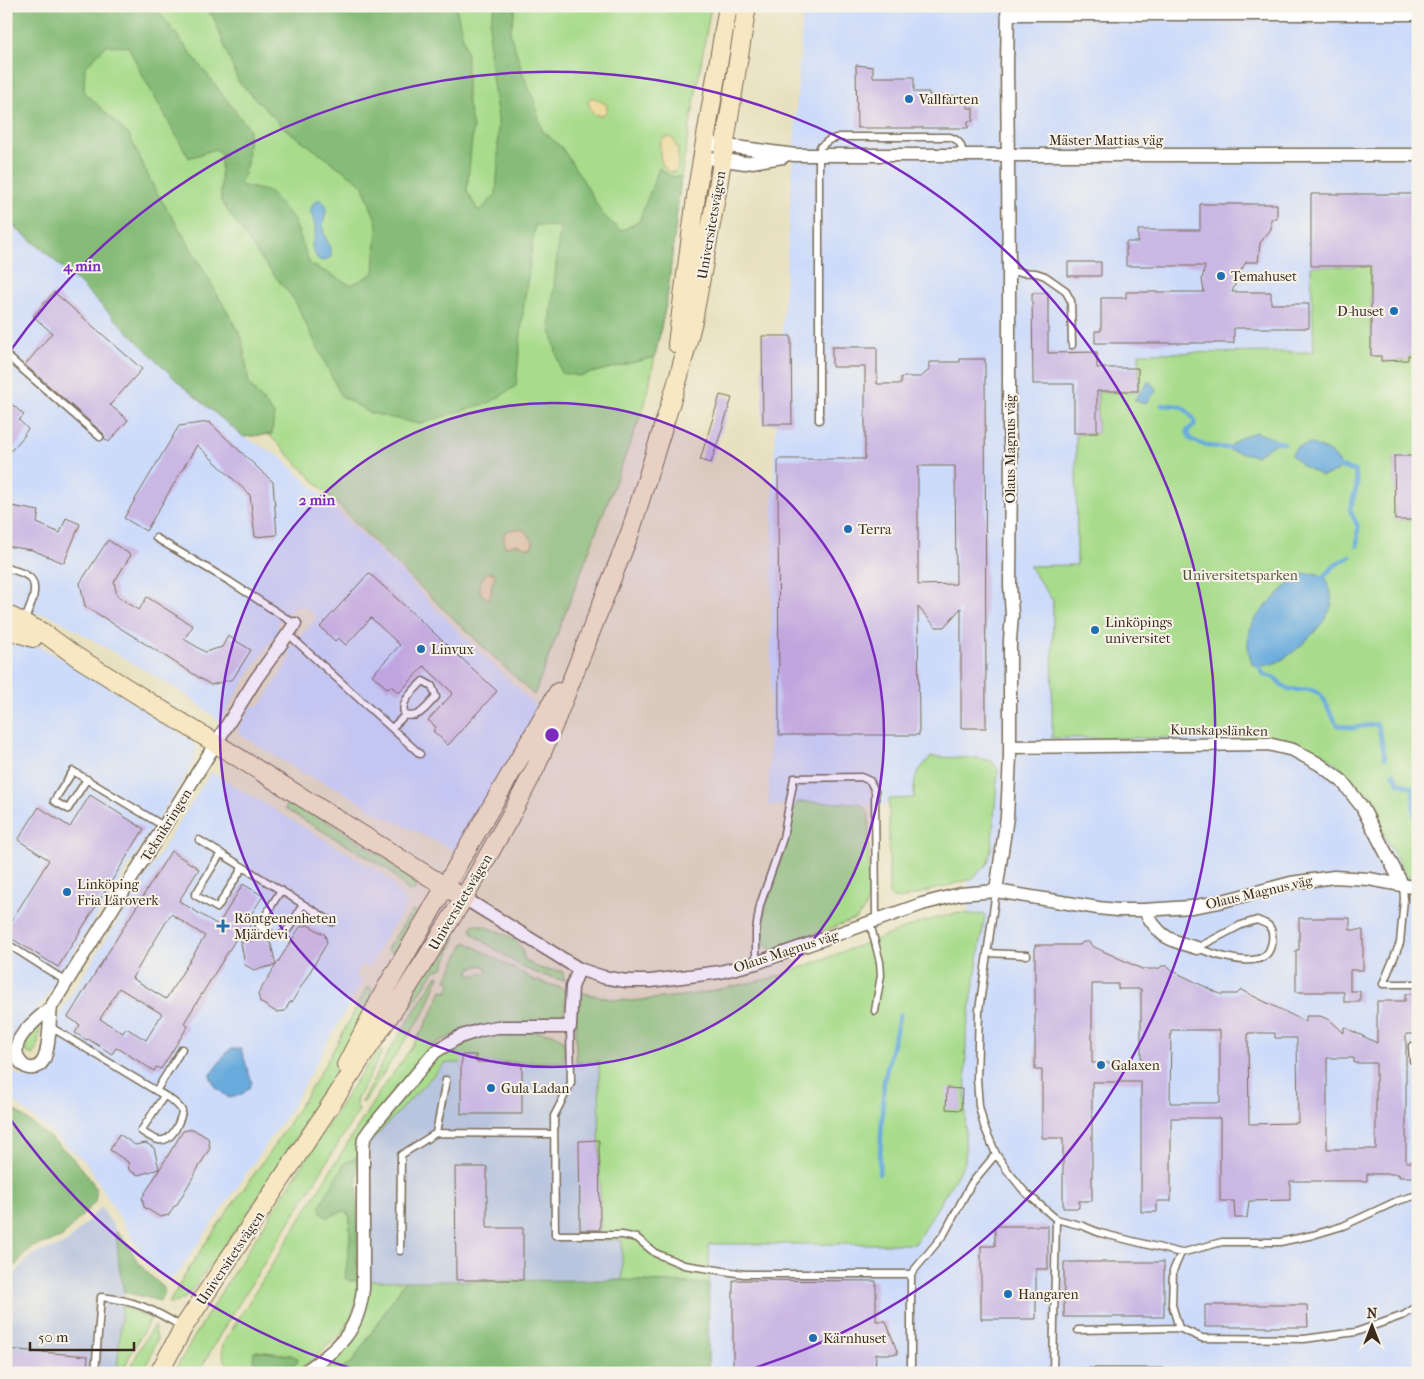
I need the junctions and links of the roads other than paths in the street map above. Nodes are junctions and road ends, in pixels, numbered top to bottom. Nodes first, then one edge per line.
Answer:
1 (728, 6) edge
2 (748, 6) edge
3 (1008, 10) edge
4 (1418, 14) edge
5 (704, 150) junction
6 (724, 153) junction
7 (1418, 154) edge
8 (963, 155) junction
9 (1008, 155) junction
10 (819, 156) junction
11 (1009, 272) junction
12 (1072, 346) dead end
13 (6, 355) edge
14 (820, 420) dead end
15 (100, 438) dead end
16 (659, 441) junction
17 (156, 538) dead end
18 (6, 568) edge
19 (6, 614) edge
20 (24, 622) junction
21 (6, 627) edge
22 (291, 628) junction
23 (586, 642) junction
24 (77, 657) junction
25 (405, 715) junction
26 (392, 728) junction
27 (217, 744) junction
28 (1010, 747) junction
29 (420, 754) dead end
30 (87, 779) junction
31 (165, 827) junction
32 (199, 840) dead end
33 (221, 853) junction
34 (243, 867) junction
35 (445, 886) junction
36 (1403, 886) junction
37 (1418, 888) edge
38 (281, 890) junction
39 (996, 891) junction
40 (464, 898) junction
41 (303, 904) junction
42 (1144, 910) junction
43 (873, 921) junction
44 (332, 922) dead end
45 (6, 943) edge
46 (1197, 948) junction
47 (988, 953) junction
48 (1027, 955) dead end
49 (756, 963) junction
50 (579, 969) junction
51 (67, 982) junction
52 (1418, 984) edge
53 (875, 1011) dead end
54 (44, 1022) joint
55 (570, 1027) junction
56 (1412, 1046) dead end
57 (182, 1049) dead end
58 (1418, 1060) edge
59 (446, 1080) dead end
60 (156, 1091) junction
61 (164, 1096) junction
62 (436, 1133) junction
63 (554, 1134) junction
64 (304, 1145) junction
65 (996, 1154) junction
66 (1418, 1195) edge
67 (1056, 1219) junction
68 (400, 1252) dead end
69 (1181, 1253) junction
70 (911, 1274) junction
71 (1418, 1306) edge
72 (183, 1328) junction
73 (1179, 1328) junction
74 (1078, 1330) dead end
75 (1054, 1372) edge
76 (1162, 1372) edge
77 (95, 1373) edge
78 (159, 1373) edge
79 (303, 1373) edge
80 (911, 1373) edge

1 - 5 main road, Universitetsvägen
2 - 6 main road, Universitetsvägen
3 - 4 street
3 - 9 street, Olaus Magnus väg
5 - 6 street, Mäster Mattias väg
5 - 16 main road, Universitetsvägen
6 - 10 street, Mäster Mattias väg
6 - 16 main road, Universitetsvägen
7 - 9 street, Mäster Mattias väg
8 - 9 street, Mäster Mattias väg
8 - 10 street, Mäster Mattias väg
8 - 10 lane
9 - 11 street, Olaus Magnus väg
10 - 14 lane
11 - 12 lane
11 - 28 street, Olaus Magnus väg
13 - 15 lane
16 - 23 main road, Universitetsvägen
17 - 22 lane
18 - 20 lane
19 - 20 main road
20 - 21 lane
20 - 24 main road
21 - 24 main road
22 - 26 lane
22 - 27 street, Teknikringen
23 - 35 main road, Universitetsvägen
23 - 40 main road, Universitetsvägen
24 - 27 main road
25 - 25 lane
25 - 26 lane
26 - 29 lane
27 - 31 street, Teknikringen
27 - 35 main road
28 - 36 street, Kunskapslänken
28 - 39 street, Olaus Magnus väg
30 - 30 lane
30 - 31 lane
31 - 51 street, Teknikringen
32 - 33 lane
33 - 34 lane
33 - 34 lane
34 - 38 lane
35 - 40 main road, Olaus Magnus väg
35 - 64 main road, Universitetsvägen
36 - 37 street
36 - 42 street, Olaus Magnus väg
36 - 52 lane
38 - 41 lane
38 - 41 lane
39 - 42 street, Olaus Magnus väg
39 - 43 street, Olaus Magnus väg
39 - 47 lane, Olaus Magnus väg
40 - 50 street, Olaus Magnus väg
40 - 64 main road, Universitetsvägen
41 - 44 lane
42 - 46 street
43 - 49 street, Olaus Magnus väg
43 - 49 lane
43 - 53 lane
45 - 51 lane
46 - 46 lane
47 - 48 lane
47 - 65 lane, Olaus Magnus väg
49 - 50 street, Olaus Magnus väg
50 - 55 street
51 - 54 street, Teknikringen
54 - 60 lane
55 - 63 lane
55 - 79 street
56 - 58 lane
57 - 60 lane
59 - 62 lane
60 - 61 lane
61 - 61 lane
62 - 63 lane
62 - 68 lane
63 - 70 lane
64 - 72 main road, Universitetsvägen
65 - 67 lane, Olaus Magnus väg
65 - 70 lane
66 - 69 lane
67 - 69 lane
67 - 75 lane
69 - 73 lane
70 - 80 lane
71 - 73 lane
72 - 77 lane
72 - 78 main road, Universitetsvägen
73 - 74 lane
75 - 76 lane

